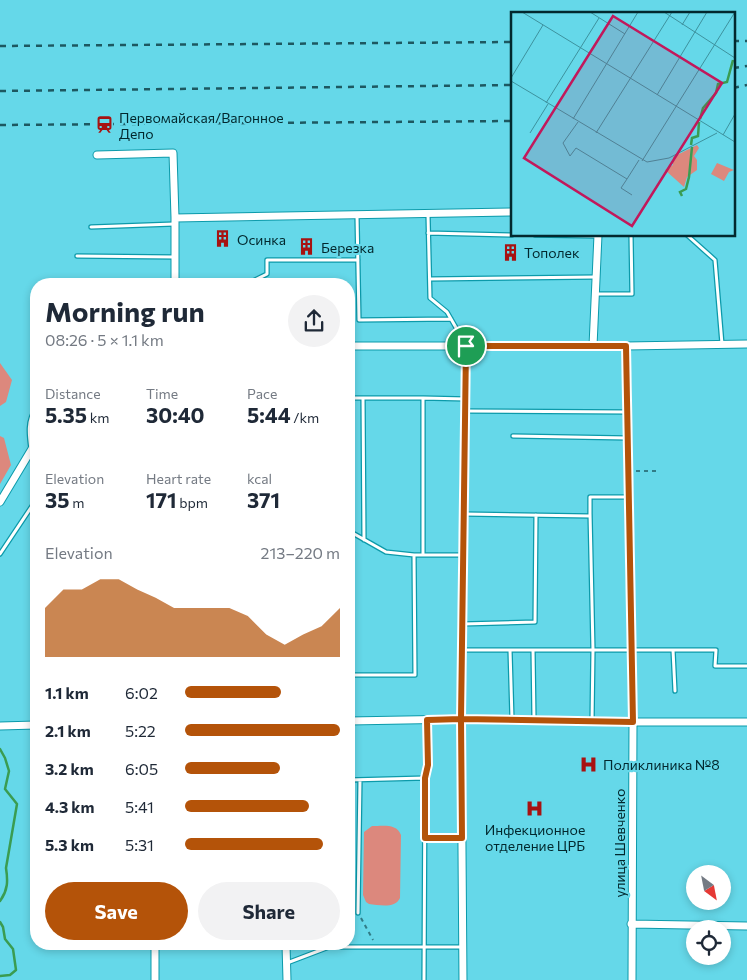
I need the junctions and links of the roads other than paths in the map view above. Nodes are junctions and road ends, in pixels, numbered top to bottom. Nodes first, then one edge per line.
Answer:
1 (97, 155) dead end
2 (511, 212) edge
3 (428, 213) junction
4 (357, 214) junction
5 (175, 221) junction
6 (91, 227) dead end
7 (428, 233) junction
8 (511, 234) edge
9 (598, 236) edge
10 (631, 236) edge
11 (688, 236) edge
12 (77, 256) dead end
13 (175, 257) junction
14 (358, 260) junction
15 (596, 277) junction
16 (175, 278) edge
17 (260, 278) edge
18 (430, 279) junction
19 (595, 294) junction
20 (451, 319) junction
21 (722, 344) junction
22 (747, 344) edge
23 (355, 346) edge
24 (466, 346) junction
25 (593, 346) junction
26 (626, 346) junction
27 (355, 398) edge
28 (363, 398) junction
29 (424, 398) junction
30 (466, 399) junction
31 (466, 411) junction
32 (628, 412) junction
33 (30, 423) edge
34 (513, 436) dead end
35 (628, 438) junction
36 (30, 444) edge
37 (30, 452) edge
38 (629, 497) junction
39 (0, 502) edge
40 (30, 509) edge
41 (590, 513) junction
42 (464, 514) junction
43 (536, 515) junction
44 (355, 535) edge
45 (364, 540) junction
46 (0, 554) edge
47 (414, 555) junction
48 (423, 555) junction
49 (464, 555) junction
50 (463, 624) junction
51 (462, 650) junction
52 (510, 650) junction
53 (533, 650) junction
54 (593, 650) junction
55 (632, 650) junction
56 (673, 650) junction
57 (747, 666) edge
58 (355, 675) edge
59 (675, 691) dead end
60 (461, 719) junction
61 (512, 720) junction
62 (534, 720) junction
63 (355, 721) edge
64 (592, 721) junction
65 (633, 722) junction
66 (747, 722) edge
67 (30, 725) edge
68 (0, 726) edge
69 (355, 780) edge
70 (360, 780) junction
71 (425, 838) junction
72 (462, 838) junction
73 (358, 913) road end
74 (631, 924) junction
75 (747, 926) edge
76 (355, 947) edge
77 (424, 947) junction
78 (462, 947) junction
79 (155, 950) edge
80 (286, 950) edge
81 (320, 950) edge
82 (286, 963) junction
83 (155, 980) edge
84 (287, 980) edge
85 (424, 980) edge
86 (463, 980) edge
87 (632, 980) edge

1 - 5 street
2 - 3 street
3 - 4 street
3 - 7 lane
4 - 5 street
4 - 14 lane
5 - 6 lane
5 - 13 street
7 - 8 lane
7 - 18 lane
9 - 15 street
10 - 19 lane
11 - 21 lane
12 - 13 lane
13 - 16 street
14 - 17 lane
14 - 20 lane
15 - 18 lane
15 - 19 street
18 - 20 lane
19 - 25 street
20 - 24 lane
21 - 22 street
21 - 26 street
23 - 24 street
24 - 25 street
24 - 30 street
25 - 26 street
26 - 32 street, улица Шевченко
27 - 28 lane
28 - 29 lane
28 - 45 lane
29 - 30 lane
29 - 48 lane
30 - 31 street
31 - 32 lane
31 - 42 street
32 - 35 street, улица Шевченко
33 - 36 lane
34 - 35 lane
35 - 38 street, улица Шевченко
37 - 39 street
38 - 41 lane
38 - 55 street, улица Шевченко
40 - 46 lane
41 - 43 lane
41 - 54 lane
42 - 43 lane
42 - 49 street
43 - 50 lane
44 - 45 lane
45 - 47 lane
47 - 48 lane
47 - 58 lane
48 - 49 lane
49 - 50 street
50 - 51 street
51 - 52 lane
51 - 60 street
52 - 53 lane
52 - 61 lane
53 - 54 lane
53 - 62 lane
54 - 55 lane
54 - 64 lane
55 - 56 lane
55 - 65 street, улица Шевченко
56 - 57 lane
56 - 59 lane
60 - 61 street
60 - 63 street
60 - 72 street
61 - 62 street
62 - 64 street
64 - 65 street
65 - 66 street
65 - 74 street, улица Шевченко
67 - 68 street
69 - 70 lane
70 - 71 lane
70 - 73 lane
71 - 72 lane
71 - 77 lane
72 - 78 street
74 - 75 street
74 - 87 street, улица Шевченко
76 - 77 lane
77 - 78 lane
77 - 85 lane
78 - 86 street
79 - 83 street
80 - 82 street
81 - 82 lane
82 - 84 street

